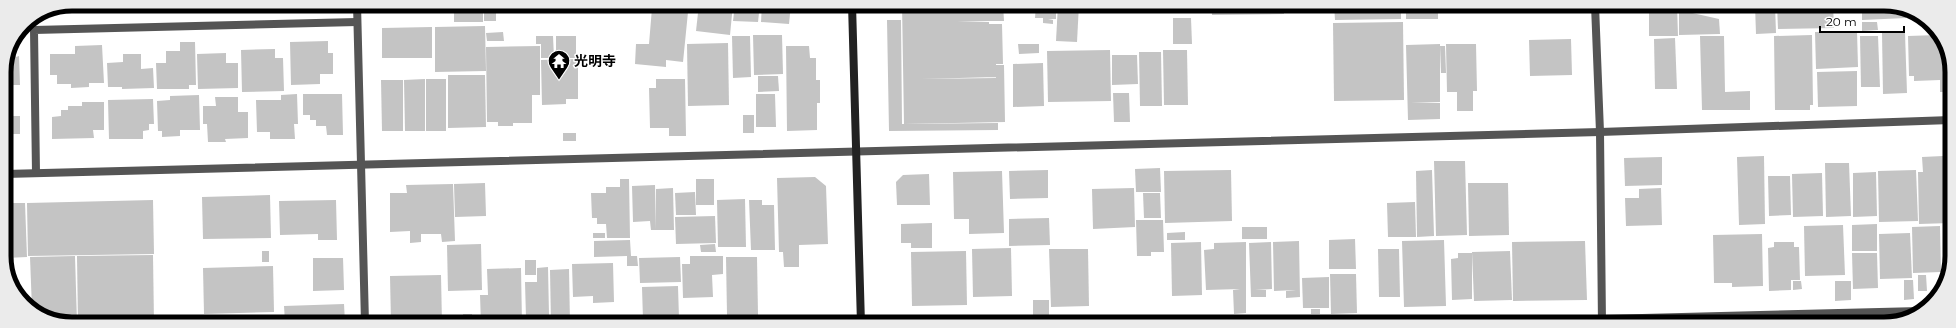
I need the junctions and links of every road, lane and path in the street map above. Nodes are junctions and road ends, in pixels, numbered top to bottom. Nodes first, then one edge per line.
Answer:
1 (357, 11) edge
2 (852, 11) edge
3 (1595, 11) edge
4 (357, 22) junction
5 (1945, 120) edge
6 (1600, 132) junction
7 (856, 151) junction
8 (361, 164) junction
9 (36, 173) junction
10 (11, 174) edge
11 (1911, 310) edge
12 (365, 317) edge
13 (861, 317) edge
14 (1602, 317) edge
15 (1718, 317) edge

1 - 4 street
2 - 7 street
3 - 6 street
4 - 8 street
4 - 9 street
5 - 6 street
6 - 7 street
6 - 14 street
7 - 8 street
7 - 13 street
8 - 9 street
8 - 12 street
9 - 10 street
11 - 15 street

